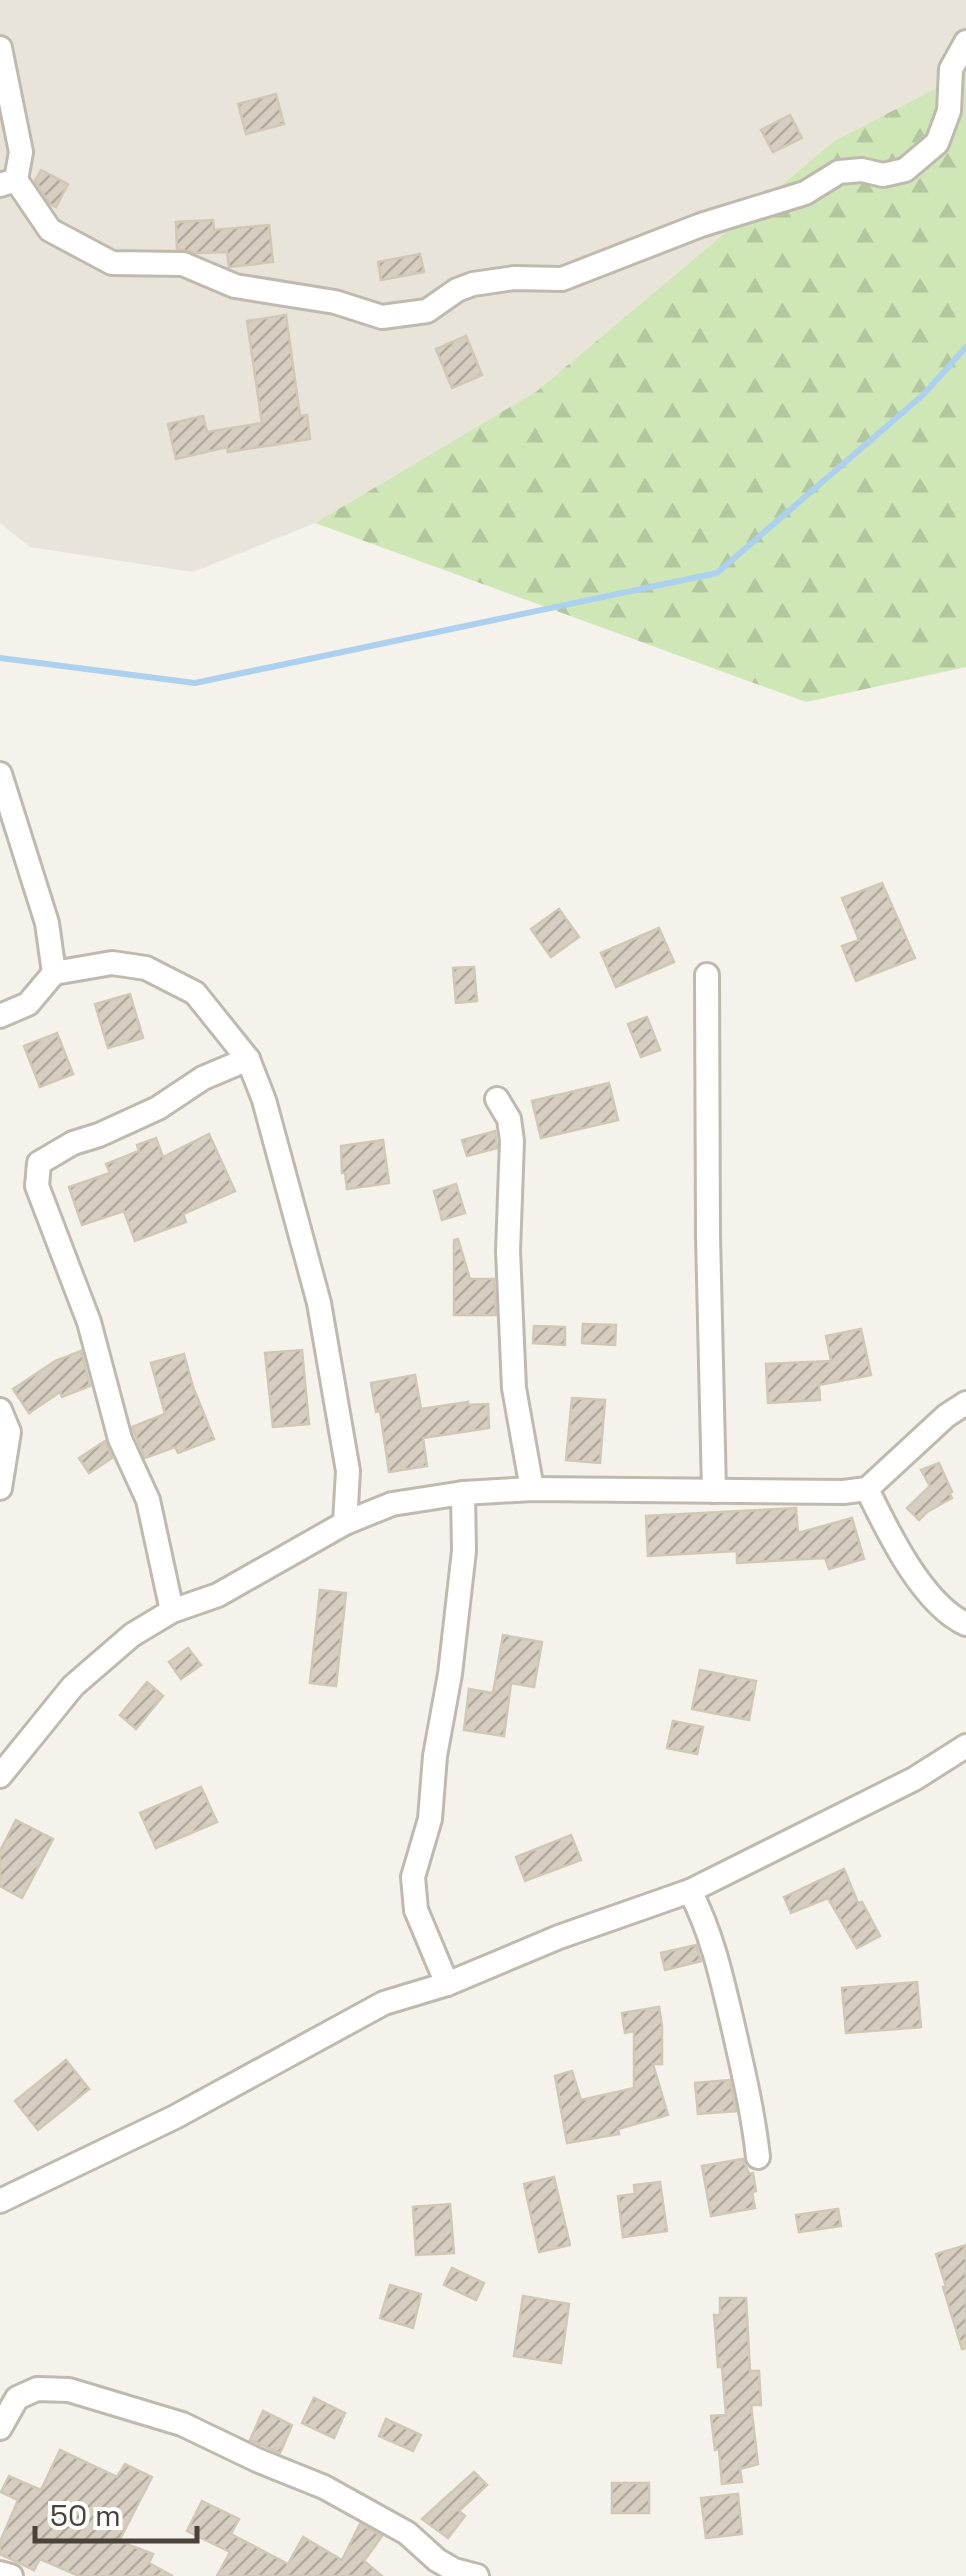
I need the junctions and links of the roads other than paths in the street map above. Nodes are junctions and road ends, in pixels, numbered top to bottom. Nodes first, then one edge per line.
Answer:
1 (966, 42) edge
2 (0, 48) edge
3 (8, 183) edge
4 (0, 774) edge
5 (54, 973) junction
6 (707, 975) dead end
7 (0, 1016) edge
8 (248, 1059) junction
9 (497, 1099) dead end
10 (966, 1402) edge
11 (0, 1410) edge
12 (0, 1488) edge
13 (867, 1488) junction
14 (532, 1489) junction
15 (714, 1490) junction
16 (463, 1493) junction
17 (345, 1523) junction
18 (172, 1611) junction
19 (966, 1624) edge
20 (966, 1746) edge
21 (0, 1776) edge
22 (690, 1891) junction
23 (446, 1984) junction
24 (758, 2157) dead end
25 (0, 2201) edge
26 (0, 2428) edge
27 (0, 2573) edge
28 (11, 2576) edge
29 (477, 2576) edge

1 - 3 street
2 - 3 street
4 - 5 street
5 - 7 street
5 - 8 street
6 - 15 street
8 - 17 street
8 - 18 street
9 - 14 street
10 - 13 street
11 - 12 street
13 - 15 street
13 - 19 street
14 - 15 street
14 - 16 street
16 - 17 street
16 - 23 street
17 - 18 street
18 - 21 street
20 - 22 street
22 - 23 street
22 - 24 street
23 - 25 street
26 - 29 street
27 - 28 street

